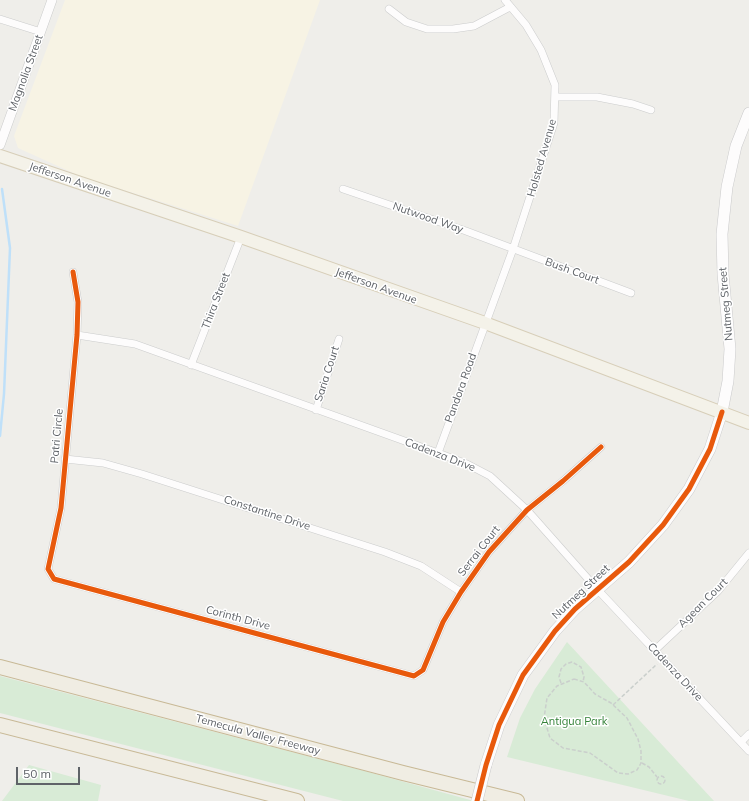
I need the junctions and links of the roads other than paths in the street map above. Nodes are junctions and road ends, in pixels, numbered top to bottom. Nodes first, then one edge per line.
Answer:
1 (52, 0) edge
2 (505, 0) edge
3 (510, 7) junction
4 (389, 10) dead end
5 (0, 19) edge
6 (41, 32) junction
7 (554, 97) junction
8 (650, 110) dead end
9 (749, 113) edge
10 (0, 145) edge
11 (0, 156) edge
12 (343, 189) dead end
13 (241, 237) junction
14 (513, 249) junction
15 (73, 272) dead end
16 (631, 293) dead end
17 (485, 323) junction
18 (77, 335) junction
19 (339, 339) dead end
20 (191, 365) junction
21 (316, 410) junction
22 (722, 412) junction
23 (749, 423) edge
24 (601, 447) dead end
25 (438, 453) junction
26 (65, 459) junction
27 (527, 510) junction
28 (749, 553) edge
29 (74, 585) joint
30 (598, 589) junction
31 (461, 592) junction
32 (655, 650) junction
33 (0, 667) edge
34 (397, 670) joint
35 (0, 725) edge
36 (749, 734) edge
37 (741, 742) junction
38 (749, 751) edge
39 (297, 801) edge
40 (477, 801) edge
41 (517, 801) edge

1 - 6 street, Magnolia Street
2 - 3 street, Holsted Avenue
3 - 4 street
3 - 7 street, Holsted Avenue
5 - 6 street
6 - 10 street, Magnolia Street
7 - 8 street
7 - 14 street, Holsted Avenue
9 - 22 main road, Nutmeg Street
11 - 13 main road, Jefferson Avenue
12 - 14 street, Nutwood Way
13 - 17 main road, Jefferson Avenue
13 - 20 street, Thira Street
14 - 16 street, Bush Court
14 - 17 street, Holsted Avenue
15 - 18 street, Patri Circle
17 - 22 main road, Jefferson Avenue
17 - 25 street, Pandora Road
18 - 20 street, Cadenza Drive
18 - 26 street, Patri Circle
19 - 21 street, Saria Court
20 - 21 street, Cadenza Drive
21 - 25 street, Cadenza Drive
22 - 23 main road, Jefferson Avenue
22 - 30 main road, Nutmeg Street
24 - 27 street, Serrai Court
25 - 27 street, Cadenza Drive
26 - 29 street, Patri Circle
26 - 31 street, Constantine Drive
27 - 30 street, Cadenza Drive
27 - 31 street, Serrai Court
28 - 32 street, Agean Court
29 - 34 street, Corinth Drive
30 - 32 street, Cadenza Drive
30 - 40 main road, Nutmeg Street, bridge
31 - 34 street, Serrai Court
32 - 37 street, Cadenza Drive
33 - 41 highway, Temecula Valley Freeway
35 - 39 highway
36 - 37 street
37 - 38 street, Cadenza Drive

